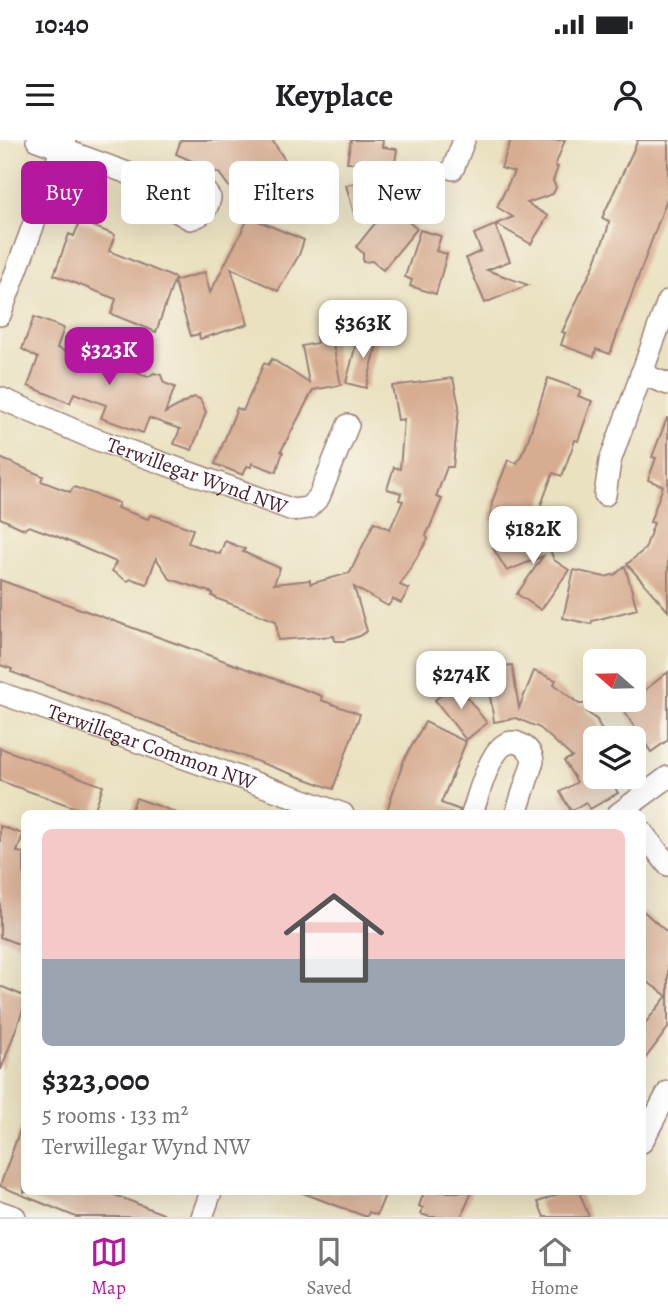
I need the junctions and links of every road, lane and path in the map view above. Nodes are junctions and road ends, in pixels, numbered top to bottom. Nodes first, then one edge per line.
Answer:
1 (37, 140) edge
2 (464, 140) edge
3 (64, 145) edge
4 (121, 169) edge
5 (453, 169) dead end
6 (668, 301) edge
7 (0, 315) edge
8 (641, 374) junction
9 (668, 384) edge
10 (0, 398) edge
11 (348, 425) dead end
12 (606, 495) dead end
13 (0, 693) edge
14 (668, 777) edge
15 (332, 810) edge
16 (473, 810) edge
17 (517, 810) edge
18 (627, 810) edge
19 (646, 837) edge
20 (668, 865) edge
21 (668, 1092) edge
22 (646, 1134) edge
23 (210, 1195) edge
24 (0, 1212) edge
25 (15, 1217) edge
26 (202, 1217) edge

1 - 3 street
2 - 5 street
3 - 4 street
3 - 7 street
6 - 8 street
8 - 9 street
8 - 12 street
10 - 11 street, Terwillegar Wynd NW
13 - 15 street, Terwillegar Common NW
14 - 18 street
16 - 17 street
19 - 20 street
21 - 22 street
23 - 26 street
24 - 25 street

